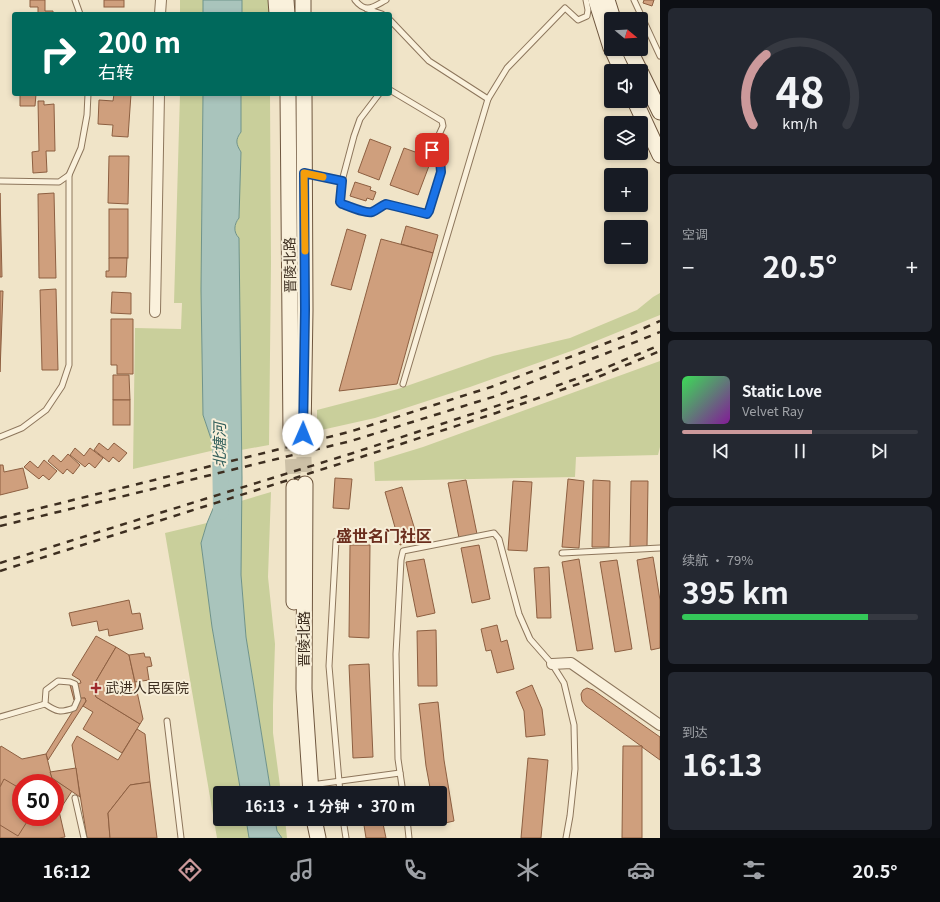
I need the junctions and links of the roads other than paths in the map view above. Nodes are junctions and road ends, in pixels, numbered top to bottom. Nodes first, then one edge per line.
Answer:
1 (75, 0) edge
2 (161, 0) edge
3 (276, 0) edge
4 (303, 0) edge
5 (355, 0) edge
6 (386, 0) edge
7 (586, 0) edge
8 (596, 0) edge
9 (607, 0) edge
10 (634, 0) edge
11 (285, 8) edge
12 (366, 9) junction
13 (79, 12) edge
14 (160, 12) edge
15 (303, 12) edge
16 (376, 12) edge
17 (611, 12) edge
18 (392, 22) edge
19 (604, 26) edge
20 (660, 56) edge
21 (648, 88) edge
22 (392, 91) edge
23 (88, 96) edge
24 (159, 96) edge
25 (288, 96) edge
26 (304, 96) edge
27 (377, 96) edge
28 (488, 99) junction
29 (648, 106) edge
30 (638, 108) edge
31 (660, 112) edge
32 (660, 133) edge
33 (660, 155) edge
34 (304, 173) junction
35 (69, 175) junction
36 (0, 181) edge
37 (342, 181) junction
38 (155, 312) dead end
39 (403, 384) dead end
40 (0, 437) edge
41 (299, 486) tunnel mouth
42 (336, 542) dead end
43 (660, 548) edge
44 (562, 553) dead end
45 (552, 664) junction
46 (45, 704) junction
47 (0, 717) edge
48 (167, 721) dead end
49 (660, 725) edge
50 (400, 773) junction
51 (338, 781) junction
52 (307, 786) edge
53 (321, 786) edge
54 (339, 786) edge
55 (402, 786) edge
56 (75, 798) dead end
57 (305, 826) edge
58 (315, 826) edge
59 (345, 826) edge
60 (408, 826) edge
61 (84, 838) edge
62 (181, 838) edge
63 (307, 838) edge
64 (318, 838) edge
65 (346, 838) edge
66 (410, 838) edge
67 (566, 838) edge

1 - 13 lane
2 - 14 street
3 - 11 main road
4 - 15 main road
5 - 12 lane
6 - 12 lane
7 - 28 lane
8 - 19 main road
9 - 17 main road
10 - 20 lane
12 - 16 lane
18 - 28 lane
21 - 31 main road
22 - 37 lane
23 - 35 lane
24 - 38 street
25 - 34 main road, 晋陵北路
26 - 34 main road, 晋陵北路
27 - 37 lane
28 - 39 lane
29 - 32 main road
30 - 33 main road
34 - 37 lane
35 - 36 lane
35 - 40 lane
41 - 52 main road, 晋陵北路
42 - 51 lane
43 - 44 lane
45 - 49 street
45 - 50 lane
45 - 67 lane
46 - 46 lane
46 - 47 lane
48 - 62 lane
50 - 51 lane
50 - 55 lane
51 - 53 lane
51 - 54 lane
56 - 61 lane
57 - 63 main road
58 - 64 main road
59 - 65 lane
60 - 66 lane

